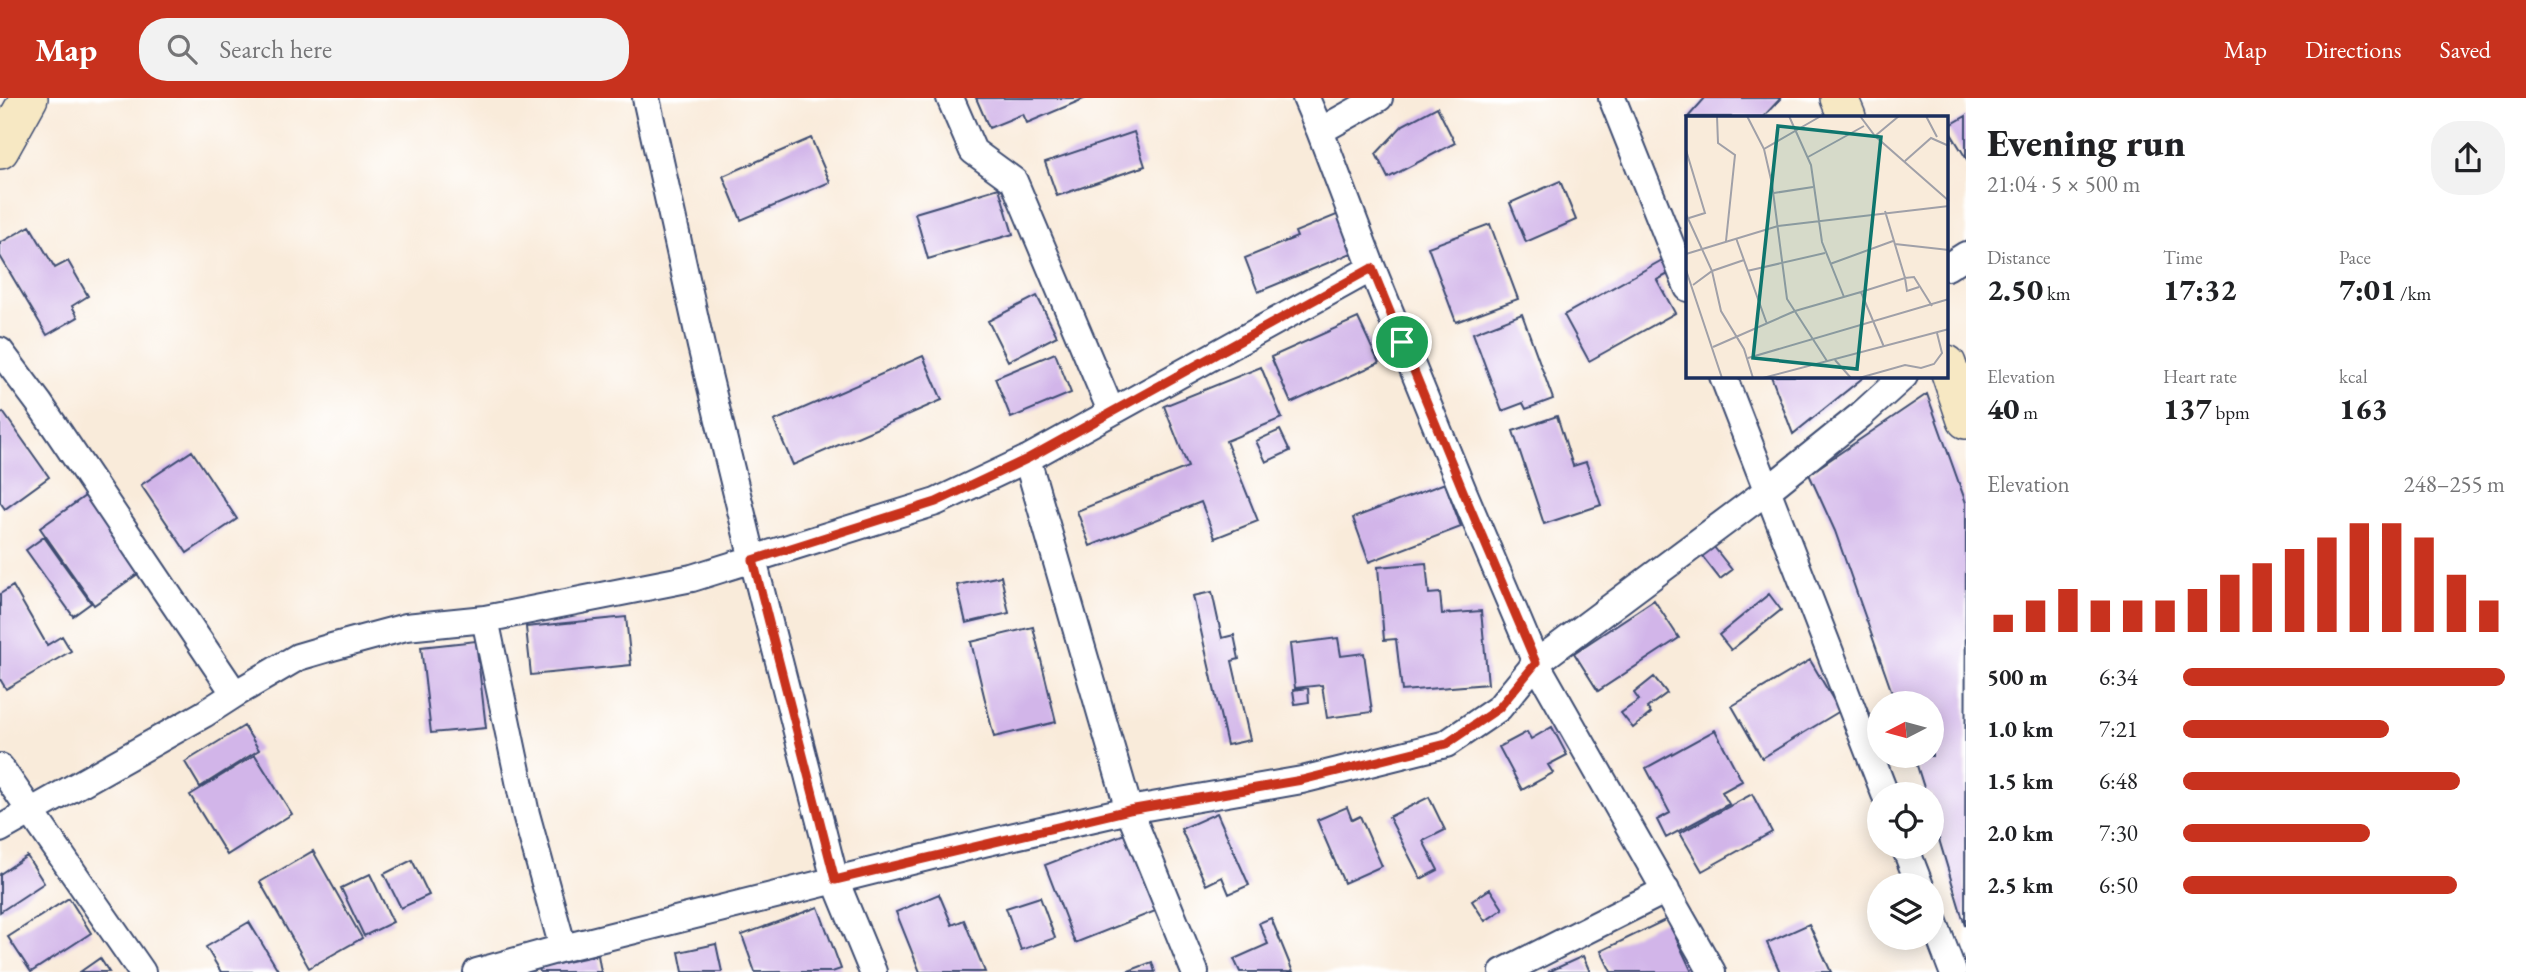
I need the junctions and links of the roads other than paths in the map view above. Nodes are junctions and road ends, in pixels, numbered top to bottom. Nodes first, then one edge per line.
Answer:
1 (29, 98) edge
2 (646, 98) edge
3 (950, 98) edge
4 (1306, 98) edge
5 (1379, 98) edge
6 (1612, 98) edge
7 (1839, 98) edge
8 (1847, 116) edge
9 (1320, 131) junction
10 (0, 150) edge
11 (1966, 255) edge
12 (1948, 266) edge
13 (1372, 268) junction
14 (1686, 283) edge
15 (0, 351) edge
16 (1948, 368) edge
17 (1724, 378) edge
18 (1902, 378) edge
19 (1111, 411) junction
20 (1966, 419) edge
21 (1027, 459) junction
22 (1768, 490) junction
23 (753, 560) junction
24 (485, 619) junction
25 (1536, 663) junction
26 (235, 694) junction
27 (0, 767) edge
28 (1880, 782) edge
29 (1129, 810) junction
30 (29, 811) junction
31 (0, 829) edge
32 (835, 880) junction
33 (1666, 890) junction
34 (563, 948) junction
35 (1944, 948) edge
36 (142, 972) edge
37 (477, 972) edge
38 (873, 972) edge
39 (1195, 972) edge
40 (1503, 972) edge
41 (1712, 972) edge
42 (1953, 972) edge

1 - 10 main road
2 - 23 street
3 - 19 street
4 - 9 street
5 - 9 street
6 - 14 street
7 - 8 main road
9 - 13 street
11 - 12 street
13 - 19 street
13 - 25 street
15 - 26 street
16 - 20 main road
17 - 22 street
18 - 22 street
19 - 21 street
21 - 23 street
21 - 29 street
22 - 25 street
22 - 28 street
23 - 24 street
23 - 32 street
24 - 26 street
24 - 34 street
25 - 29 street
25 - 33 street
26 - 30 street
27 - 30 street
29 - 32 street
29 - 39 street
30 - 31 street
30 - 36 street
32 - 34 street
32 - 38 street
33 - 40 street
33 - 41 street
34 - 37 street
35 - 42 street

